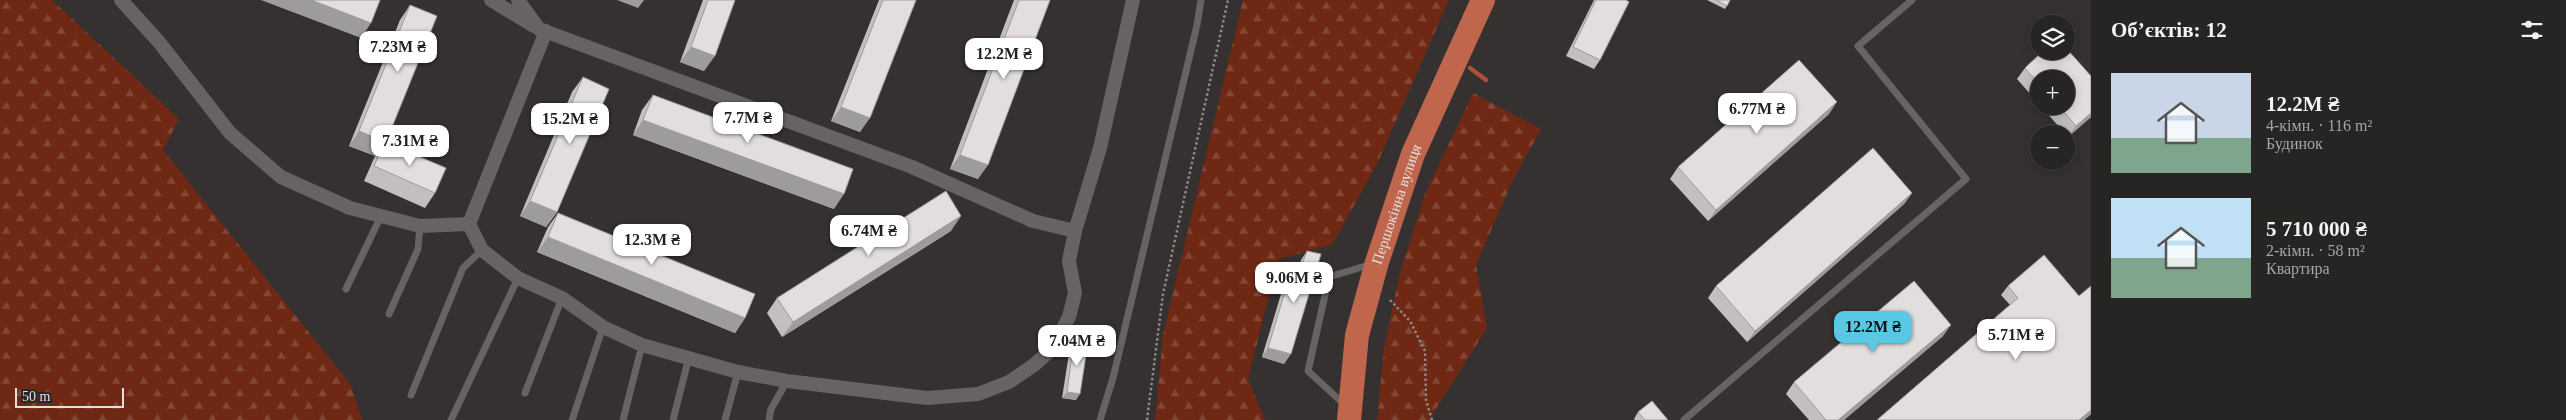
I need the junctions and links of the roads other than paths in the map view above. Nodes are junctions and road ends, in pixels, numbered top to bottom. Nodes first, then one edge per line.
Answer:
1 (121, 0) edge
2 (491, 0) edge
3 (518, 0) edge
4 (1133, 0) edge
5 (1201, 0) edge
6 (1483, 0) edge
7 (1912, 0) edge
8 (543, 30) junction
9 (381, 216) junction
10 (469, 224) junction
11 (420, 226) junction
12 (1075, 231) junction
13 (482, 250) junction
14 (1378, 262) junction
15 (518, 278) junction
16 (346, 289) dead end
17 (562, 298) junction
18 (389, 314) dead end
19 (603, 328) junction
20 (642, 345) junction
21 (689, 357) junction
22 (738, 372) junction
23 (787, 381) junction
24 (525, 393) dead end
25 (411, 395) dead end
26 (1349, 414) edge
27 (451, 420) edge
28 (572, 420) edge
29 (623, 420) edge
30 (673, 420) edge
31 (725, 420) edge
32 (769, 420) edge
33 (1100, 420) edge
34 (1684, 420) edge

1 - 9 street
2 - 8 street
3 - 8 street
4 - 12 street
5 - 33 lane
6 - 14 highway, Першокінна вулиця
7 - 34 lane
8 - 10 street
8 - 12 street
9 - 11 street
9 - 16 lane
10 - 11 street
10 - 13 street
11 - 18 lane
12 - 23 street
13 - 15 street
13 - 25 lane
14 - 26 highway, Першокінна вулиця
14 - 26 lane
15 - 17 street
15 - 27 lane
17 - 19 street
17 - 24 lane
19 - 20 street
19 - 28 lane
20 - 21 street
20 - 29 lane
21 - 22 street
21 - 30 lane
22 - 23 street
22 - 31 lane
23 - 32 lane

